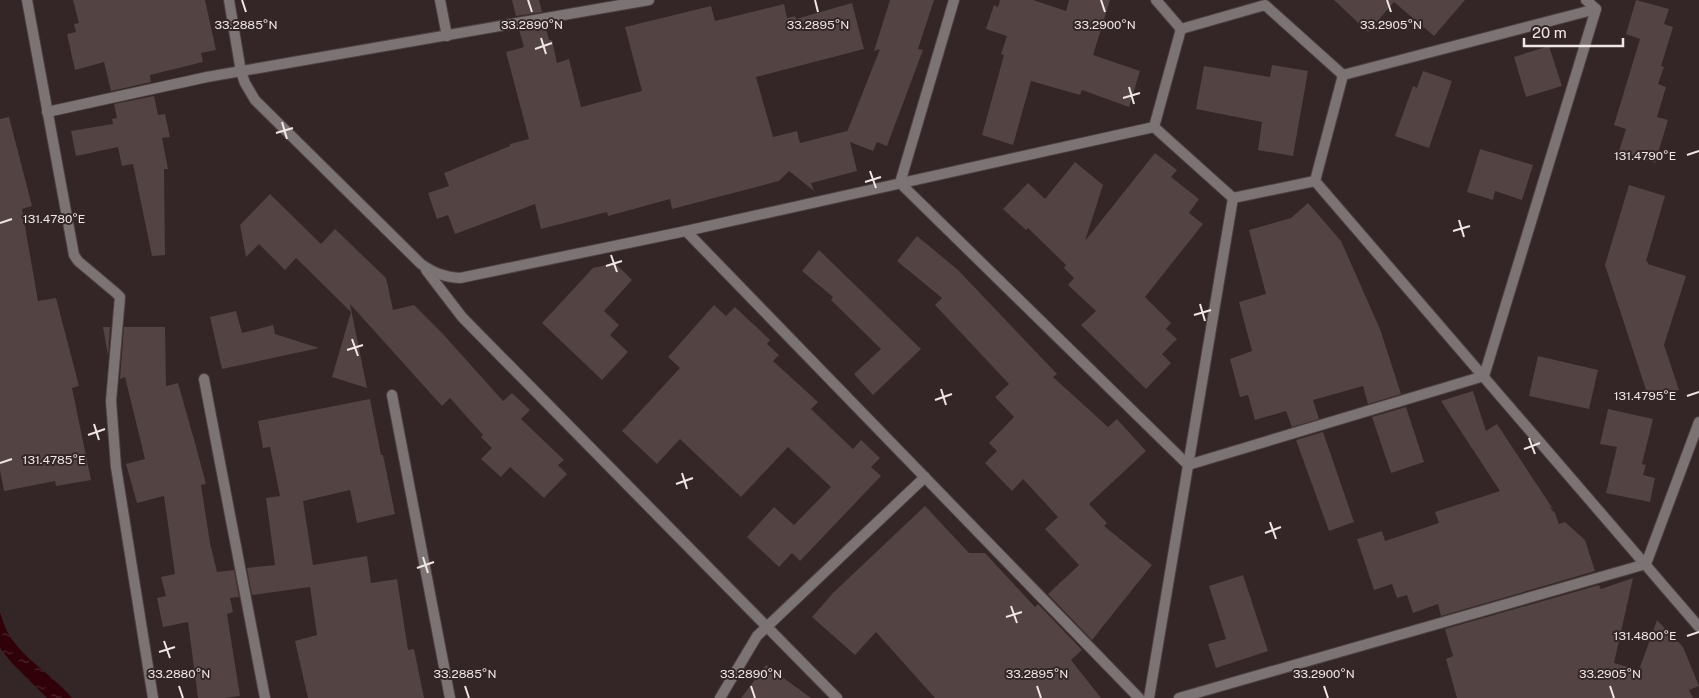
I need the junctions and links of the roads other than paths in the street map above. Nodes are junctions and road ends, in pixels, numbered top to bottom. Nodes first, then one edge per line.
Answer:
1 (27, 0) edge
2 (229, 0) edge
3 (440, 0) edge
4 (649, 0) edge
5 (954, 0) edge
6 (1156, 0) edge
7 (1586, 0) edge
8 (1265, 2) edge
9 (1596, 8) junction
10 (1181, 29) junction
11 (447, 36) junction
12 (241, 72) junction
13 (1343, 75) junction
14 (47, 112) junction
15 (1154, 127) junction
16 (1315, 181) junction
17 (900, 183) junction
18 (1233, 198) junction
19 (686, 231) junction
20 (421, 264) junction
21 (1484, 376) junction
22 (204, 380) dead end
23 (392, 394) dead end
24 (1699, 422) edge
25 (1188, 465) junction
26 (925, 477) junction
27 (1646, 564) junction
28 (767, 626) junction
29 (1699, 627) edge
30 (153, 698) edge
31 (265, 698) edge
32 (450, 698) edge
33 (720, 698) edge
34 (837, 698) edge
35 (1138, 698) edge
36 (1149, 698) edge
37 (1179, 698) edge

1 - 14 street
2 - 12 street
3 - 11 street
4 - 11 street
5 - 17 street
6 - 10 street
7 - 9 street
8 - 10 street
8 - 13 street
9 - 13 street
9 - 21 street
10 - 15 street
11 - 12 street
12 - 14 street
12 - 20 street
13 - 16 street
14 - 30 street
15 - 17 street
15 - 18 street
16 - 18 street
16 - 21 street
17 - 19 street
17 - 25 street
18 - 25 street
19 - 20 street
19 - 26 street
20 - 28 street
21 - 25 street
21 - 27 street
22 - 31 street
23 - 32 street
24 - 27 street
25 - 36 street
26 - 28 street
26 - 35 street
27 - 29 street
27 - 37 street
28 - 33 street
28 - 34 street

